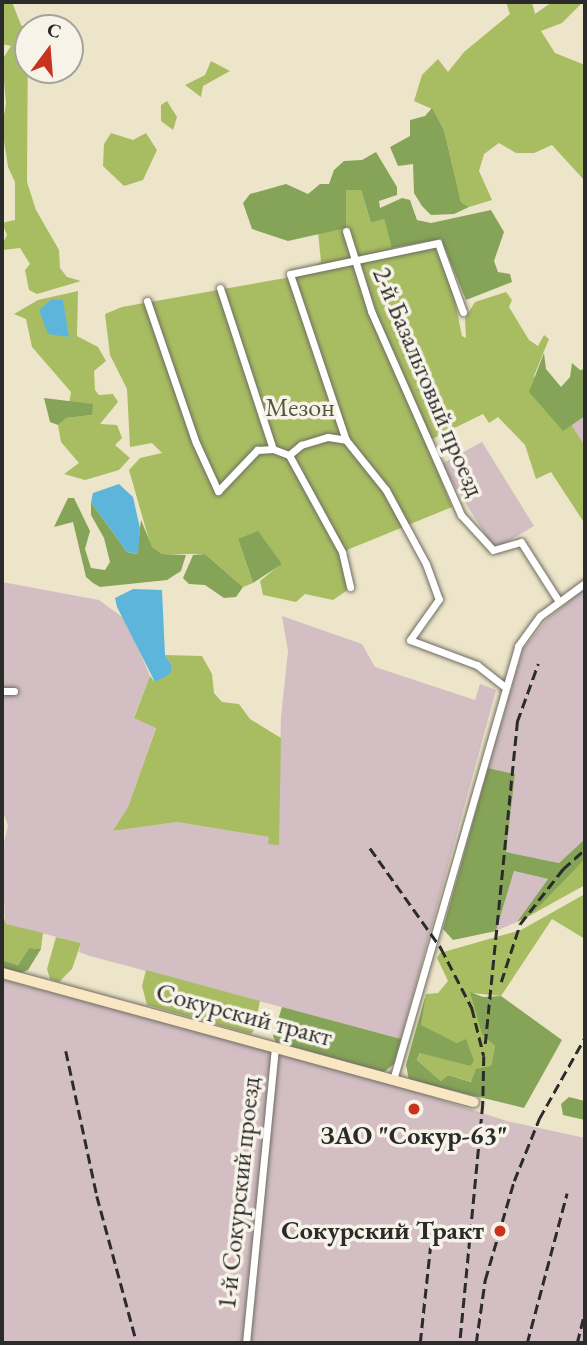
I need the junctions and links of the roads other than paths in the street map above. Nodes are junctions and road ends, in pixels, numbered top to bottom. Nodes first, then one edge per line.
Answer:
1 (346, 231) dead end
2 (355, 260) junction
3 (220, 288) dead end
4 (147, 301) dead end
5 (463, 312) dead end
6 (346, 440) junction
7 (273, 449) junction
8 (289, 455) junction
9 (585, 583) edge
10 (350, 587) dead end
11 (558, 600) junction
12 (505, 687) junction
13 (2, 691) edge
14 (14, 691) dead end
15 (2, 973) edge
16 (275, 1047) junction
17 (393, 1080) junction
18 (474, 1102) dead end
19 (246, 1343) edge

1 - 2 street, 2-й Базальтовый проезд
2 - 5 street
2 - 6 street
2 - 11 street, 2-й Базальтовый проезд
3 - 7 street
4 - 7 street
6 - 8 street
6 - 12 street
7 - 8 street
8 - 10 street
9 - 11 street
11 - 12 street
12 - 17 street
13 - 14 street
15 - 16 street, Сокурский тракт
16 - 17 street, Сокурский тракт
16 - 19 street, 1-й Сокурский проезд
17 - 18 street, Сокурский тракт

